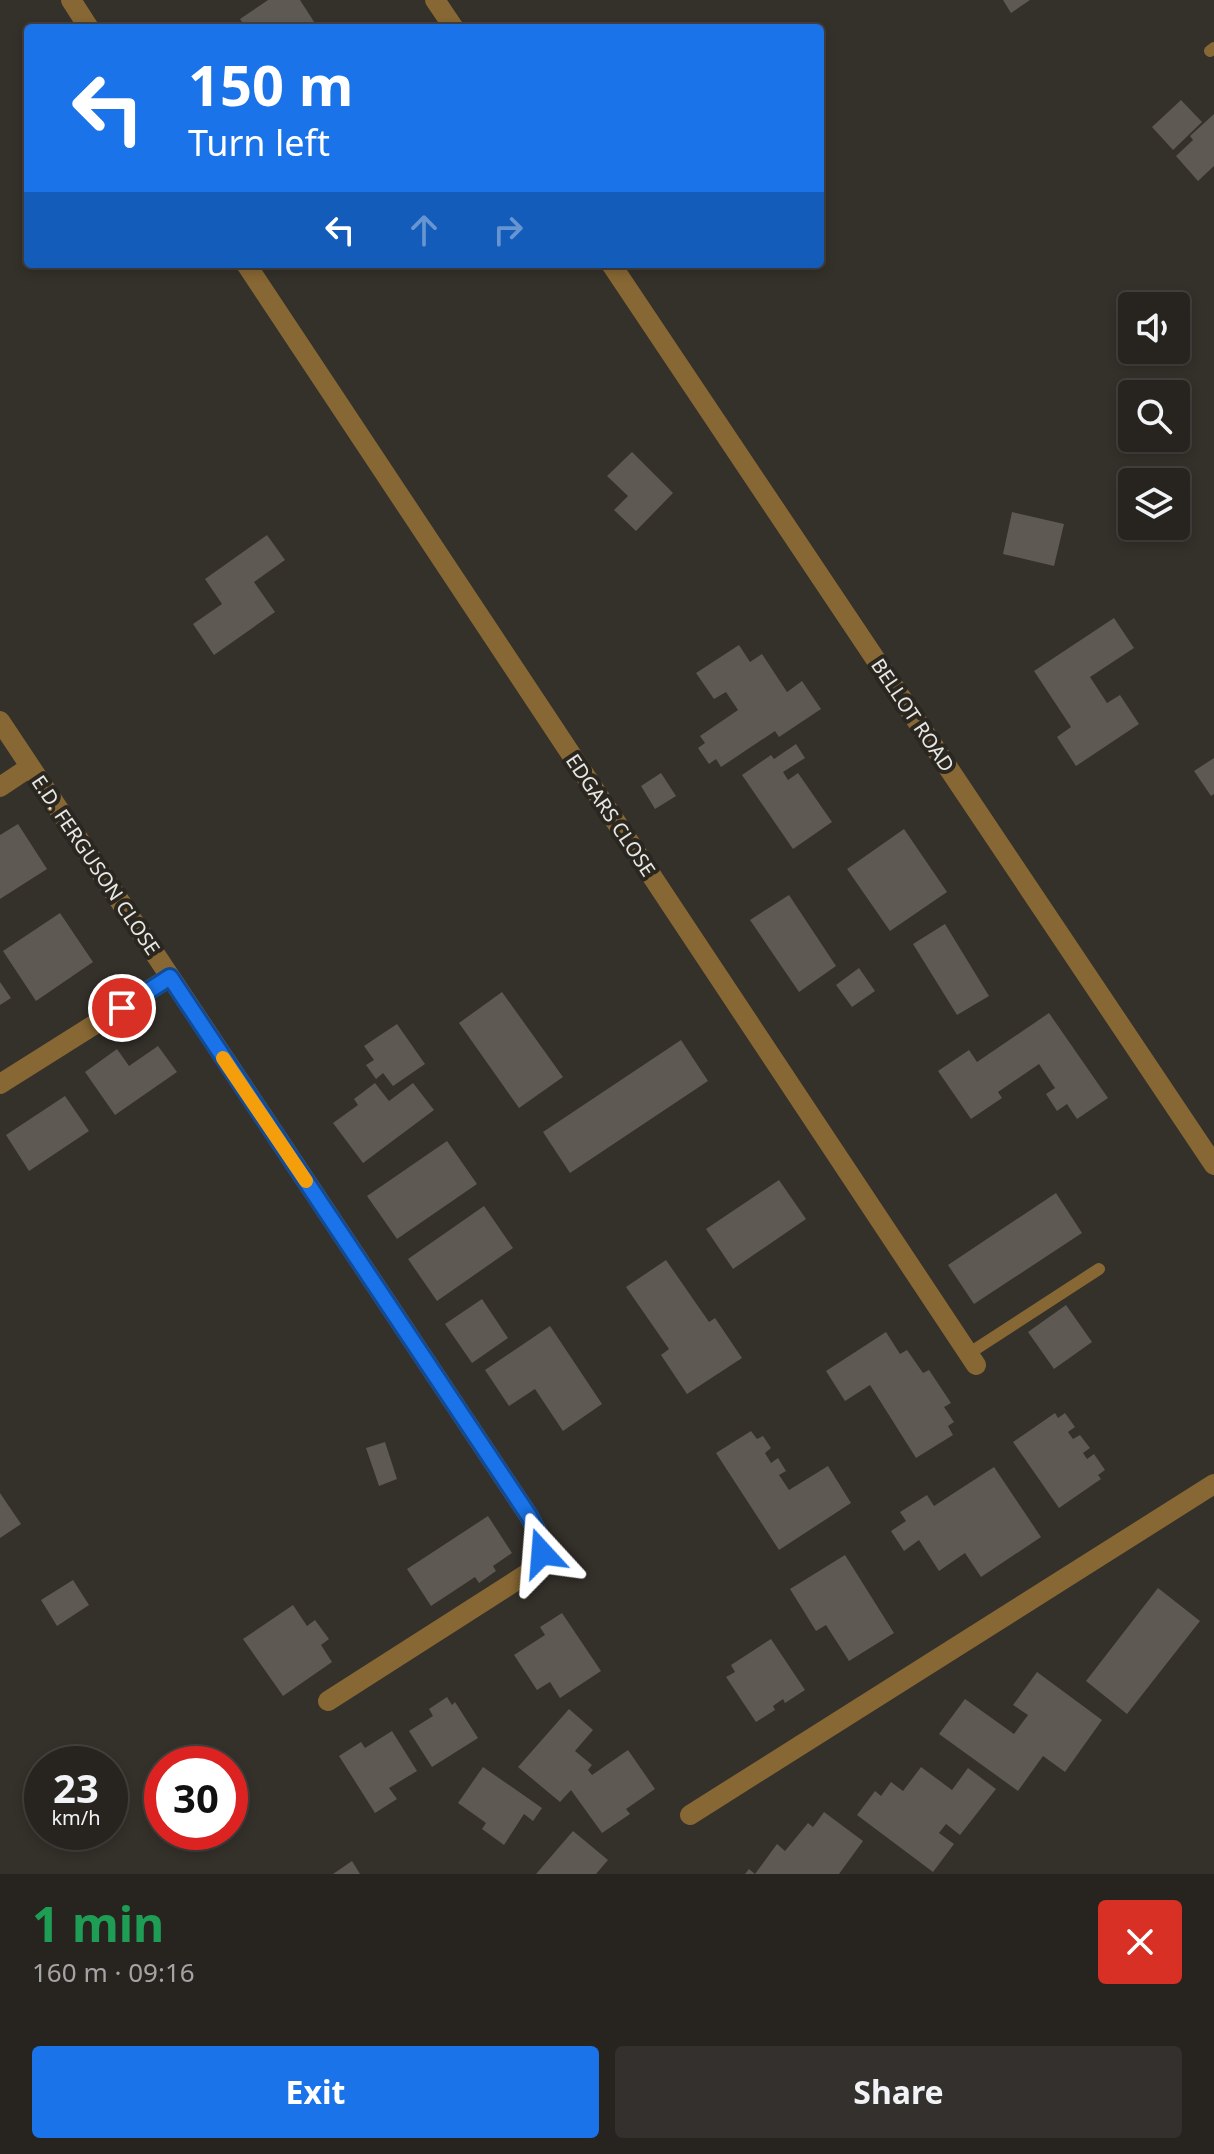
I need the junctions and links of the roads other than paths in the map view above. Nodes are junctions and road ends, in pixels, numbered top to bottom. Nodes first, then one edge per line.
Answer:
1 (71, 0) edge
2 (435, 0) edge
3 (86, 24) edge
4 (451, 24) edge
5 (249, 268) edge
6 (614, 268) edge
7 (0, 721) edge
8 (30, 767) junction
9 (0, 787) edge
10 (170, 977) junction
11 (0, 1084) edge
12 (1214, 1165) edge
13 (1099, 1269) dead end
14 (972, 1360) joint
15 (1214, 1484) edge
16 (328, 1701) dead end
17 (690, 1815) dead end

1 - 3 street
2 - 4 street
5 - 14 street, EDGARS CLOSE
6 - 12 street, BELLOT ROAD
7 - 8 street, E.D. FERGUSON CLOSE
8 - 9 street
8 - 10 street, E.D. FERGUSON CLOSE
10 - 11 street
10 - 16 street, E.D. FERGUSON CLOSE
13 - 14 lane
15 - 17 street

